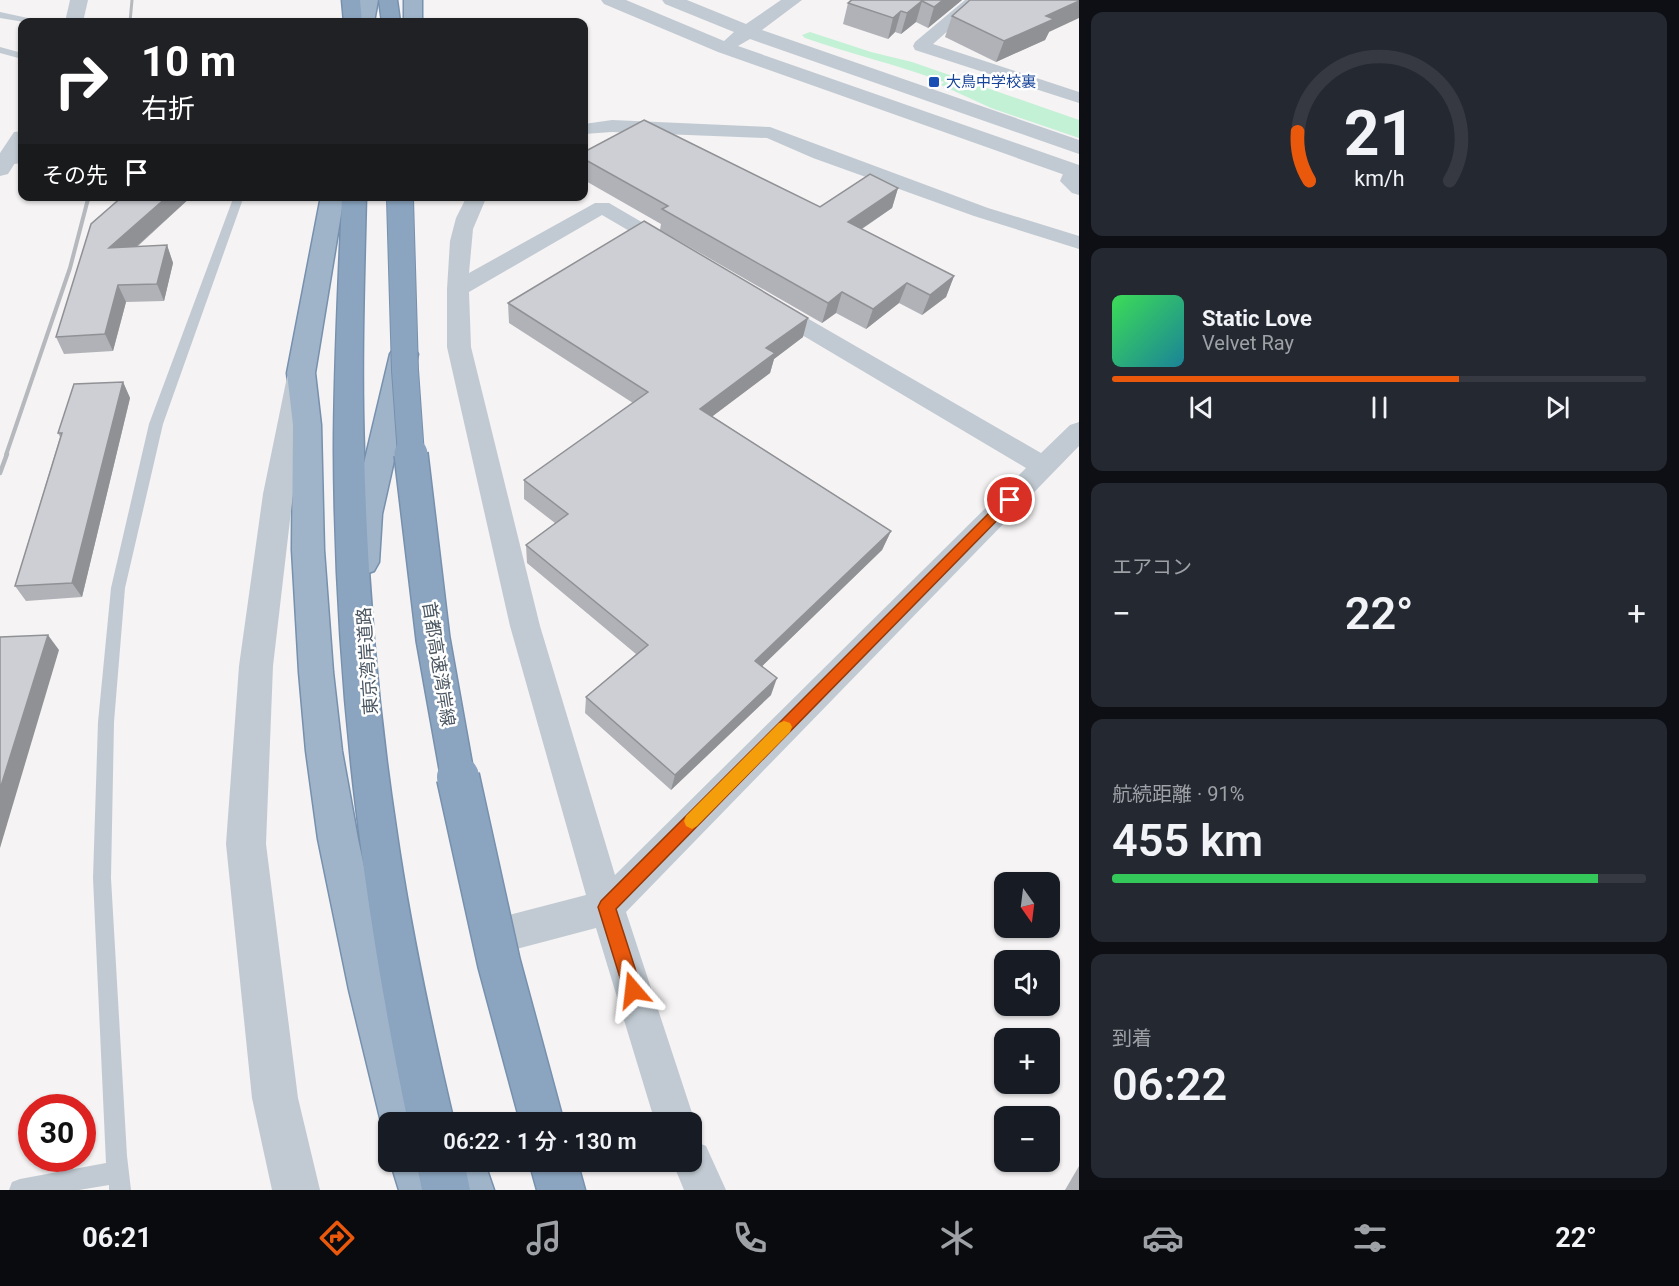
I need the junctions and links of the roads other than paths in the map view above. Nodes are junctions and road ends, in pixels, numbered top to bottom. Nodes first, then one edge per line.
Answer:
1 (79, 0) edge
2 (351, 0) edge
3 (369, 0) edge
4 (388, 0) edge
5 (406, 0) edge
6 (413, 0) edge
7 (610, 0) edge
8 (671, 0) edge
9 (793, 0) edge
10 (975, 0) edge
11 (0, 15) edge
12 (75, 18) edge
13 (353, 18) edge
14 (366, 18) edge
15 (390, 18) edge
16 (404, 18) edge
17 (413, 18) edge
18 (18, 19) edge
19 (747, 32) junction
20 (725, 48) junction
21 (0, 50) edge
22 (18, 55) edge
23 (0, 56) edge
24 (18, 56) edge
25 (1079, 98) edge
26 (588, 129) edge
27 (18, 145) edge
28 (1079, 147) edge
29 (9, 164) edge
30 (1077, 178) edge
31 (237, 201) edge
32 (332, 201) edge
33 (354, 201) edge
34 (400, 201) edge
35 (411, 201) edge
36 (474, 201) edge
37 (1079, 243) edge
38 (694, 261) edge
39 (458, 289) junction
40 (756, 297) edge
41 (409, 330) junction
42 (301, 373) junction
43 (1079, 431) edge
44 (1043, 466) junction
45 (607, 907) junction
46 (501, 935) junction
47 (401, 1112) edge
48 (429, 1112) edge
49 (447, 1112) edge
50 (539, 1112) edge
51 (552, 1112) edge
52 (672, 1112) edge
53 (417, 1172) edge
54 (442, 1172) edge
55 (464, 1172) edge
56 (556, 1172) edge
57 (570, 1172) edge
58 (697, 1172) edge
59 (119, 1181) edge
60 (20, 1190) edge
61 (296, 1190) edge
62 (423, 1190) edge
63 (446, 1190) edge
64 (470, 1190) edge
65 (561, 1190) edge
66 (576, 1190) edge
67 (705, 1190) edge

1 - 12 street
2 - 13 highway
3 - 14 highway
4 - 15 highway
5 - 16 highway
6 - 17 highway
7 - 20 street
8 - 19 street
9 - 19 street
10 - 25 street
11 - 18 lane
19 - 20 street
19 - 28 street
20 - 30 street
21 - 22 lane
23 - 24 lane
26 - 37 street
27 - 29 street
31 - 59 lane
32 - 42 highway
33 - 48 highway
34 - 50 highway, 首都高速湾岸線, bridge
35 - 41 highway, 東京湾岸道路
36 - 39 street
38 - 39 street
39 - 45 street
40 - 44 street
41 - 46 street
41 - 49 highway, 東京湾岸道路
42 - 47 highway
42 - 61 street
43 - 44 street
44 - 45 street
45 - 46 street
45 - 52 street
46 - 51 street
53 - 62 highway
54 - 63 highway
55 - 64 highway
56 - 65 highway
57 - 66 street
58 - 67 street
59 - 60 lane

